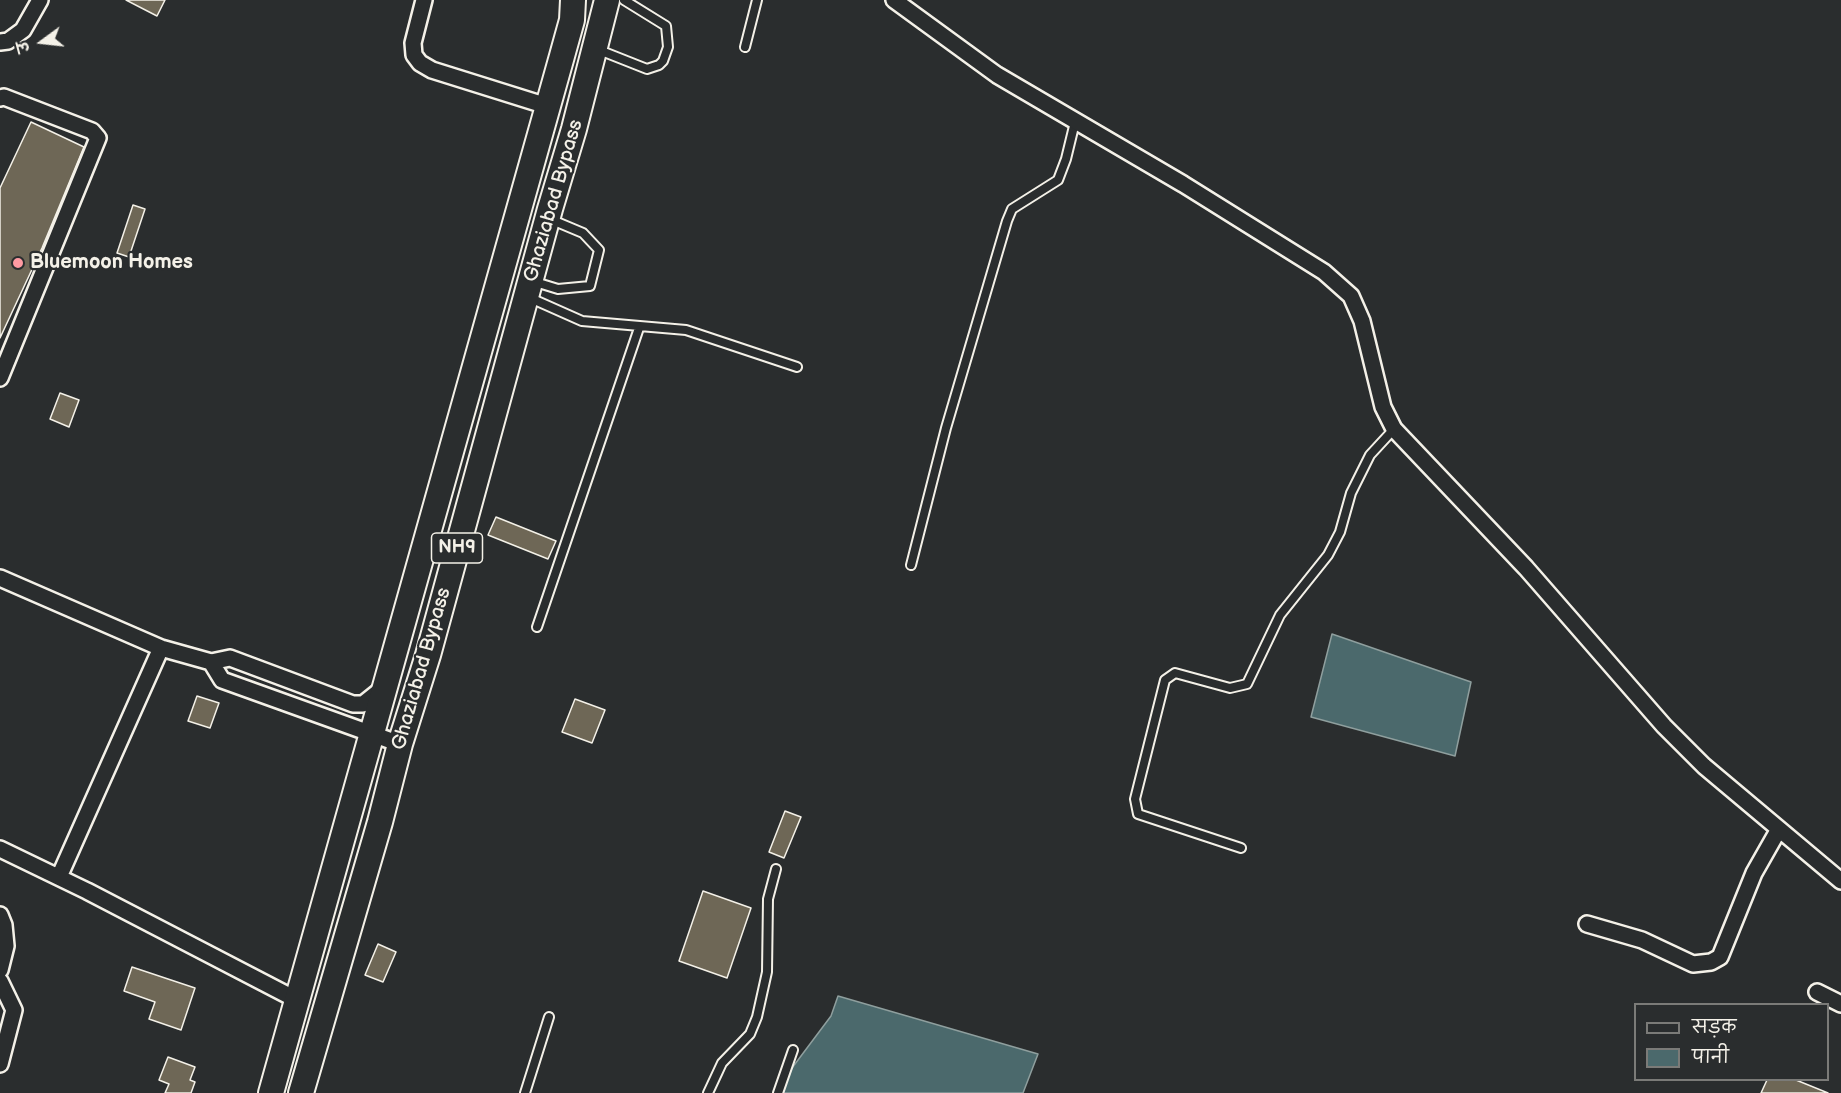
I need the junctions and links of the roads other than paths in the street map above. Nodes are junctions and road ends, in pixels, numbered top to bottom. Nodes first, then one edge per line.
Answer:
1 (40, 0) edge
2 (424, 0) edge
3 (573, 0) edge
4 (607, 0) edge
5 (624, 0) edge
6 (757, 0) edge
7 (894, 0) edge
8 (0, 42) edge
9 (745, 47) dead end
10 (596, 48) junction
11 (0, 98) edge
12 (548, 106) junction
13 (1075, 122) junction
14 (547, 219) junction
15 (530, 289) junction
16 (639, 328) junction
17 (797, 368) dead end
18 (0, 378) edge
19 (1394, 429) junction
20 (454, 441) junction
21 (485, 452) junction
22 (911, 565) dead end
23 (0, 578) edge
24 (537, 627) dead end
25 (161, 648) junction
26 (211, 662) junction
27 (385, 686) junction
28 (371, 735) junction
29 (400, 744) junction
30 (1779, 829) junction
31 (1241, 848) dead end
32 (0, 849) edge
33 (776, 869) dead end
34 (59, 877) junction
35 (1841, 881) edge
36 (0, 915) edge
37 (1587, 924) dead end
38 (0, 970) edge
39 (0, 981) edge
40 (1817, 992) dead end
41 (297, 1000) junction
42 (1841, 1004) edge
43 (549, 1017) dead end
44 (793, 1050) dead end
45 (0, 1064) edge
46 (271, 1093) edge
47 (301, 1093) edge
48 (525, 1093) edge
49 (708, 1093) edge
50 (778, 1093) edge

1 - 8 street
2 - 12 street
3 - 12 highway, Ghaziabad Bypass / NH9
4 - 10 highway, Ghaziabad Bypass / NH9
5 - 10 lane
6 - 9 lane
7 - 13 street
10 - 14 highway, Ghaziabad Bypass / NH9
11 - 18 street
12 - 20 highway, Ghaziabad Bypass / NH9
13 - 19 street
13 - 22 lane
14 - 15 highway, Ghaziabad Bypass / NH9
14 - 15 lane
15 - 16 lane
15 - 21 highway, Ghaziabad Bypass / NH9
16 - 17 lane
16 - 24 lane
19 - 30 street
19 - 31 lane
20 - 21 highway
20 - 27 highway, Ghaziabad Bypass / NH9
21 - 29 highway, Ghaziabad Bypass / NH9
23 - 25 street
25 - 26 street
25 - 34 street
26 - 27 street
26 - 28 street
27 - 28 highway, Ghaziabad Bypass / NH9
28 - 29 street
28 - 41 highway, Ghaziabad Bypass / NH9
29 - 47 highway, Ghaziabad Bypass / NH9
30 - 35 street
30 - 37 street
32 - 34 street
33 - 49 lane
34 - 41 street
36 - 38 street
39 - 45 street
40 - 42 street
41 - 46 highway, Ghaziabad Bypass / NH9
43 - 48 lane
44 - 50 lane

